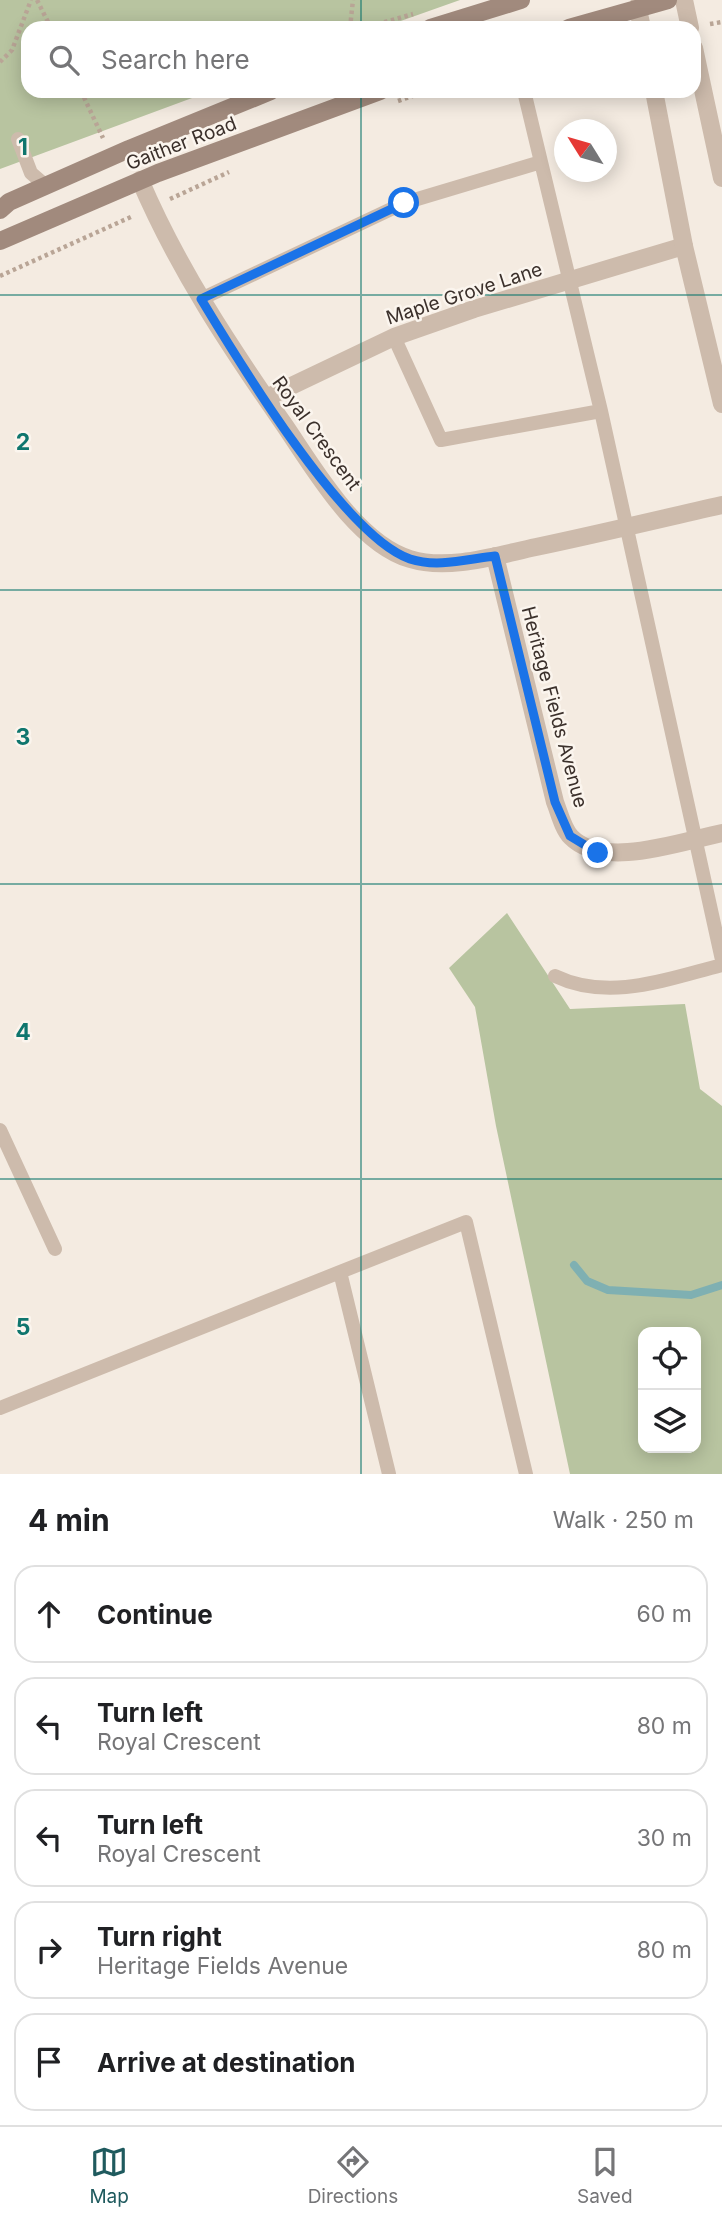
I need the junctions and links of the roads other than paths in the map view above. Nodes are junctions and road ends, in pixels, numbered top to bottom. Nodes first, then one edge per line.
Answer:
1 (521, 0) edge
2 (668, 0) edge
3 (684, 0) edge
4 (639, 4) edge
5 (453, 21) edge
6 (589, 21) edge
7 (688, 21) edge
8 (701, 80) edge
9 (254, 98) edge
10 (381, 98) edge
11 (526, 98) edge
12 (655, 98) edge
13 (18, 139) dead end
14 (541, 162) junction
15 (722, 178) edge
16 (140, 180) junction
17 (46, 186) junction
18 (0, 210) edge
19 (0, 241) edge
20 (684, 246) junction
21 (571, 280) junction
22 (201, 299) junction
23 (394, 337) junction
24 (266, 398) junction
25 (722, 404) edge
26 (601, 411) junction
27 (722, 505) edge
28 (627, 527) junction
29 (495, 556) junction
30 (722, 833) edge
31 (696, 838) junction
32 (722, 960) edge
33 (722, 965) edge
34 (555, 976) dead end
35 (0, 1130) edge
36 (54, 1249) dead end
37 (340, 1272) junction
38 (0, 1408) edge
39 (389, 1474) edge
40 (527, 1474) edge

1 - 5 main road
2 - 4 main road
3 - 7 street
4 - 6 main road
8 - 15 street
9 - 17 main road, Gaither Road
10 - 16 main road, Gaither Road
11 - 14 lane
12 - 20 street
13 - 17 lane
14 - 21 lane
14 - 22 lane
16 - 19 main road, Gaither Road
16 - 22 street, Royal Crescent
17 - 18 main road, Gaither Road
20 - 21 street, Maple Grove Lane
20 - 25 street
21 - 23 street, Maple Grove Lane
21 - 26 lane
22 - 24 street, Royal Crescent
23 - 24 street, Maple Grove Lane
23 - 26 lane
24 - 29 street, Royal Crescent
26 - 28 lane
27 - 28 street, Royal Crescent
28 - 29 street, Royal Crescent
28 - 31 lane
29 - 31 street, Heritage Fields Avenue
30 - 31 street, Heritage Fields Avenue
31 - 32 lane
33 - 34 lane
35 - 36 lane
37 - 38 lane
37 - 39 lane
37 - 40 lane

